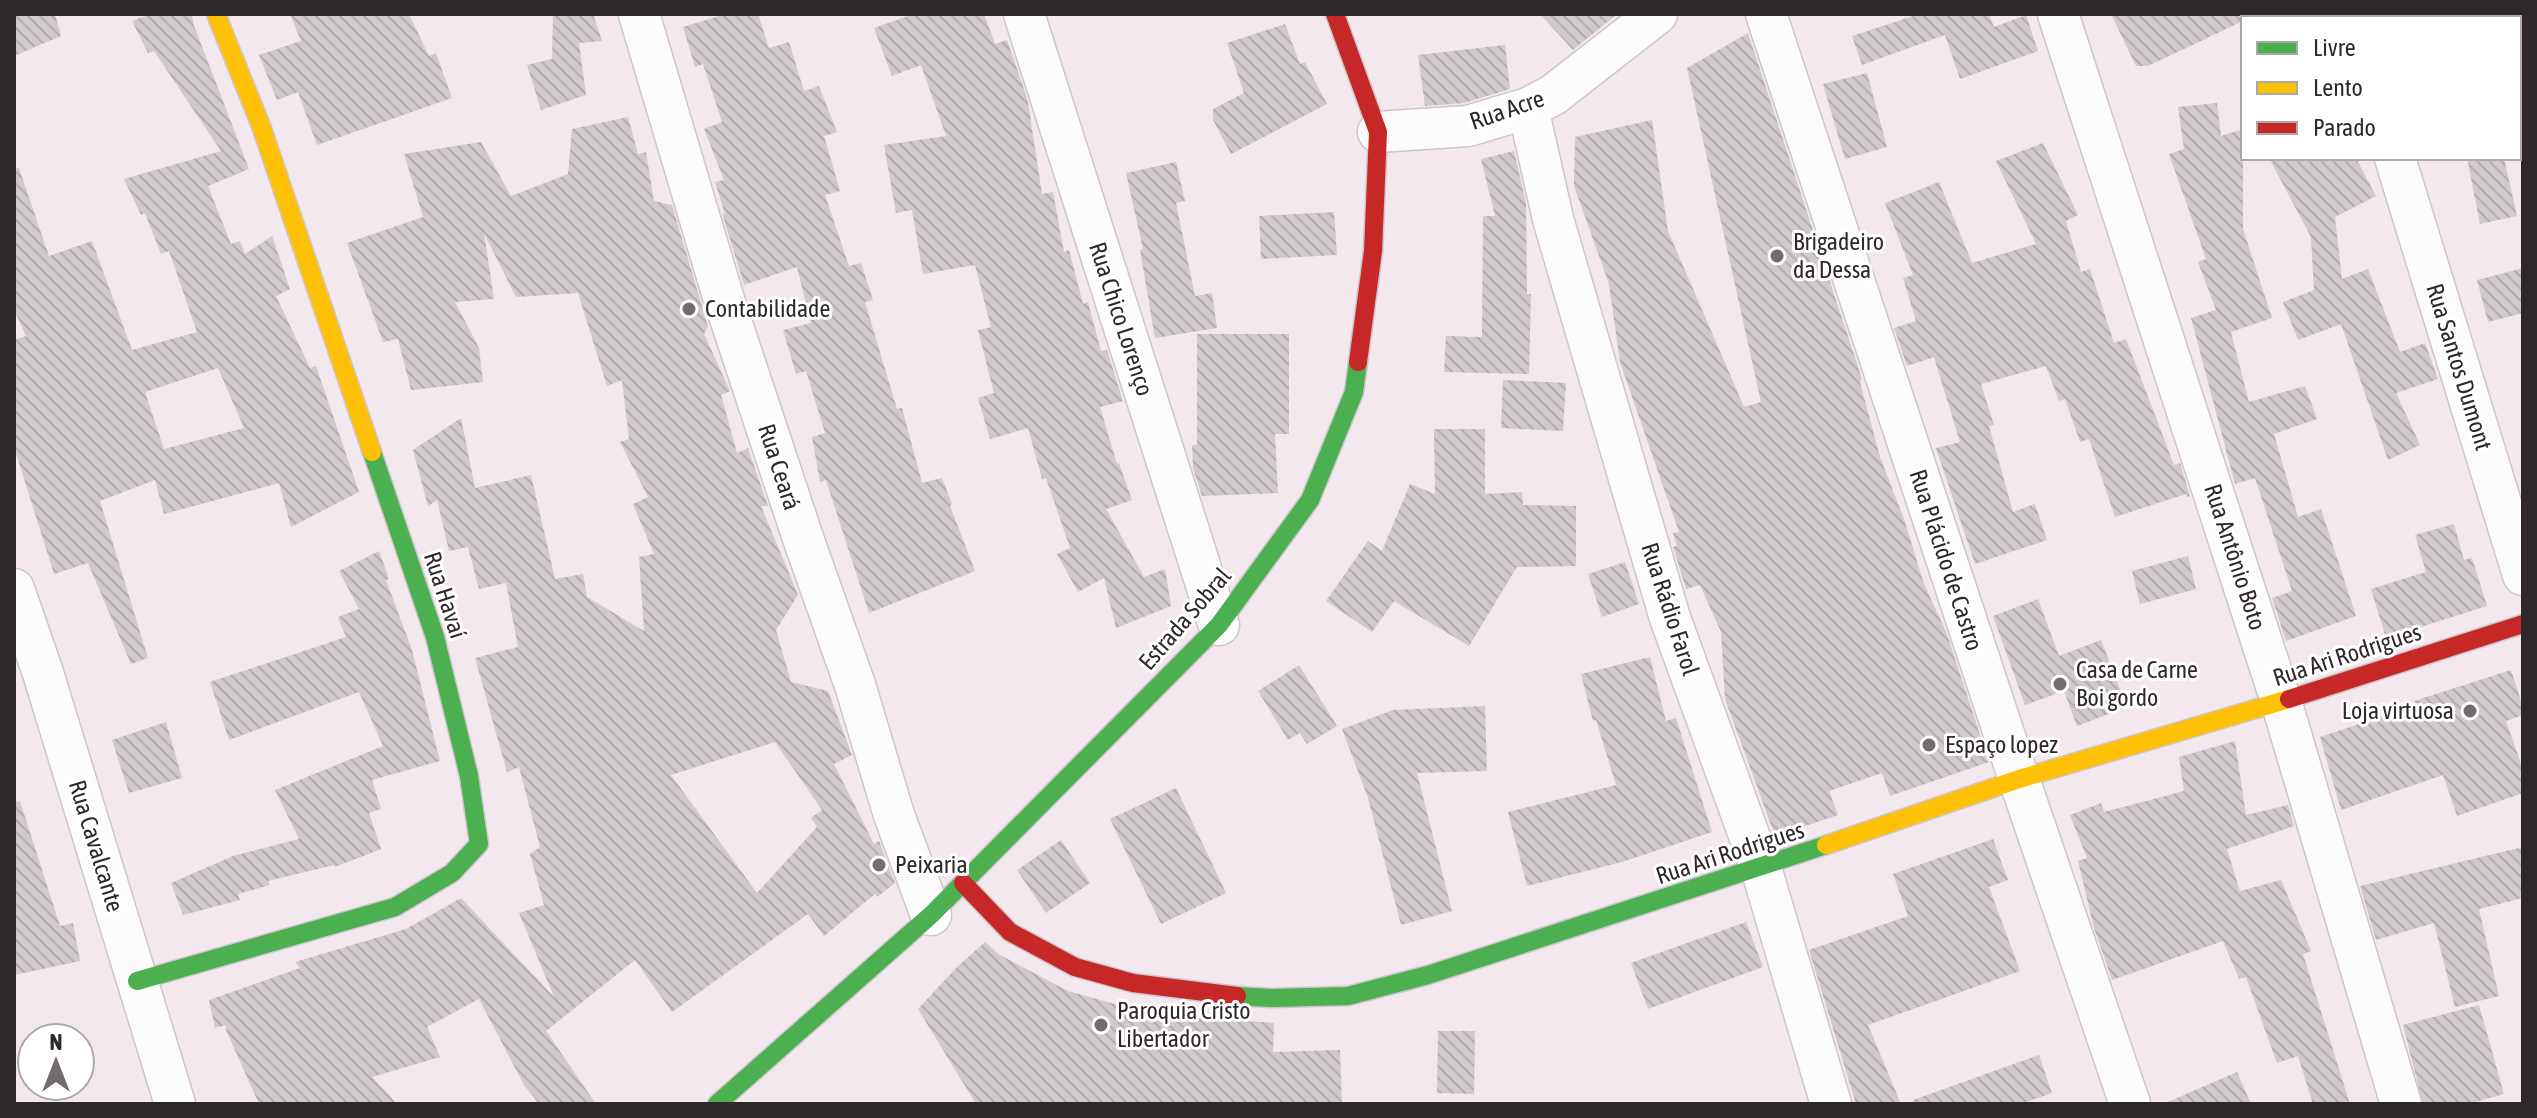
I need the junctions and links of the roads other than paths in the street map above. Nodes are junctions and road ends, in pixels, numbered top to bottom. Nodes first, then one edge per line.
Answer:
1 (216, 14) edge
2 (639, 14) edge
3 (1024, 14) edge
4 (1335, 14) edge
5 (1657, 14) edge
6 (1766, 14) edge
7 (2058, 14) edge
8 (1528, 108) junction
9 (1378, 132) junction
10 (2396, 160) edge
11 (2523, 575) edge
12 (14, 589) edge
13 (2523, 624) edge
14 (1219, 625) junction
15 (2281, 701) junction
16 (2019, 779) junction
17 (1761, 868) junction
18 (963, 883) junction
19 (931, 915) junction
20 (137, 981) junction
21 (175, 1104) edge
22 (717, 1104) edge
23 (1831, 1104) edge
24 (2130, 1104) edge
25 (2401, 1104) edge

1 - 20 street, Rua Havaí
2 - 19 street, Rua Ceará
3 - 14 street, Rua Chico Lorenço
4 - 9 street, Estrada Sobral
5 - 8 street, Rua Acre
6 - 16 street, Rua Plácido de Castro
7 - 15 street, Rua Antônio Boto
8 - 9 street, Rua Acre
8 - 17 street, Rua Rádio Farol
9 - 14 street, Estrada Sobral
10 - 11 street, Rua Santos Dumont
12 - 20 street, Rua Cavalcante
13 - 15 street, Rua Ari Rodrigues
14 - 18 street, Estrada Sobral
15 - 16 street, Rua Ari Rodrigues
15 - 25 street, Rua Antônio Boto
16 - 17 street, Rua Ari Rodrigues
16 - 24 street, Rua Plácido de Castro
17 - 18 street, Rua Ari Rodrigues
17 - 23 street, Rua Rádio Farol
18 - 19 street, Estrada Sobral
19 - 22 street, Estrada Sobral
20 - 21 street, Rua Cavalcante

